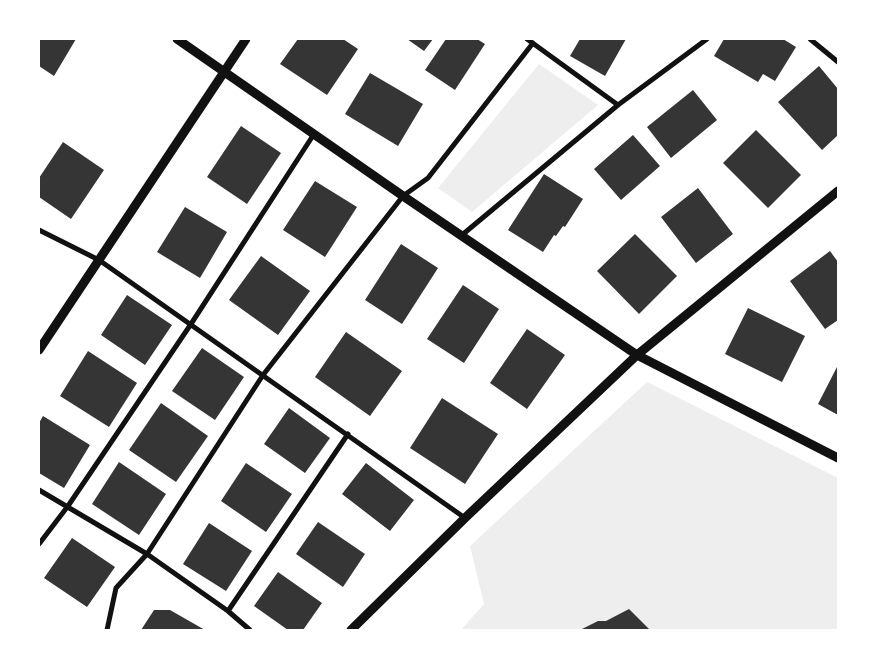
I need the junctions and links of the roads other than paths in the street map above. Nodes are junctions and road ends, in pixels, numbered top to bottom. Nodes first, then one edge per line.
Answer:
1 (177, 39) edge
2 (246, 39) edge
3 (527, 39) edge
4 (707, 39) edge
5 (810, 39) edge
6 (534, 43) junction
7 (838, 62) edge
8 (225, 72) junction
9 (618, 106) junction
10 (315, 134) junction
11 (838, 192) edge
12 (403, 196) junction
13 (39, 230) edge
14 (462, 235) junction
15 (99, 260) junction
16 (191, 324) junction
17 (39, 350) edge
18 (637, 355) junction
19 (263, 375) junction
20 (348, 434) junction
21 (838, 458) edge
22 (39, 490) edge
23 (68, 506) junction
24 (465, 518) junction
25 (39, 544) edge
26 (147, 554) junction
27 (228, 611) junction
28 (107, 630) edge
29 (250, 630) edge
30 (351, 630) edge

1 - 8 street
2 - 8 street
3 - 6 street
4 - 9 street
5 - 7 street
6 - 9 street
6 - 12 street
8 - 10 street
8 - 15 street
9 - 14 street
10 - 12 street
10 - 16 street
11 - 18 street
12 - 14 street
12 - 19 street
13 - 15 street
14 - 18 street
15 - 16 street
15 - 17 street
16 - 19 street
16 - 23 street
18 - 21 street
18 - 24 street
19 - 20 street
19 - 26 street
20 - 24 street
20 - 27 street
22 - 23 street
23 - 25 street
23 - 26 street
24 - 30 street
26 - 27 street
26 - 28 street
27 - 29 street

